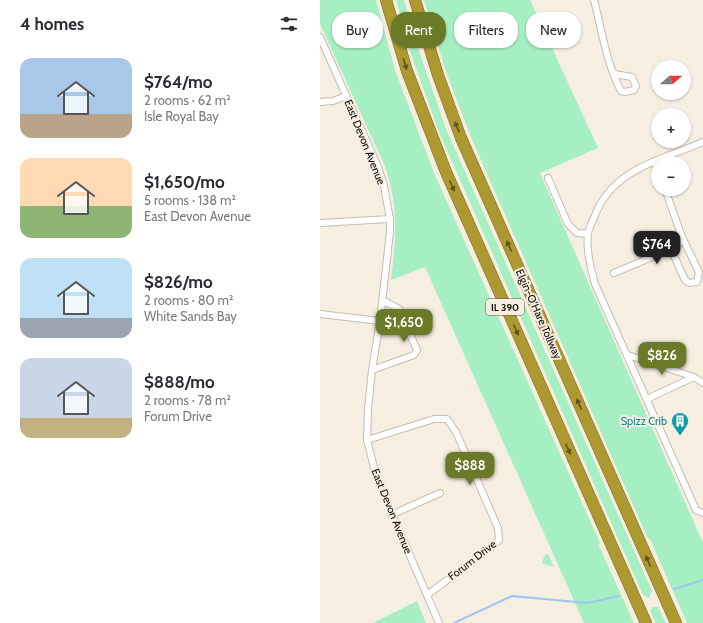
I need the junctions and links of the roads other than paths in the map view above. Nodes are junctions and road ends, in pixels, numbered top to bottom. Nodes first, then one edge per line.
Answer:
1 (386, 0) edge
2 (415, 0) edge
3 (594, 0) edge
4 (320, 37) edge
5 (614, 74) dead end
6 (346, 96) junction
7 (320, 102) edge
8 (703, 142) edge
9 (667, 156) edge
10 (651, 162) edge
11 (548, 178) dead end
12 (667, 196) edge
13 (390, 219) junction
14 (320, 223) edge
15 (588, 234) junction
16 (682, 237) junction
17 (671, 249) junction
18 (614, 273) dead end
19 (382, 300) junction
20 (320, 314) edge
21 (380, 321) junction
22 (628, 355) junction
23 (372, 370) junction
24 (694, 377) junction
25 (703, 383) edge
26 (647, 400) junction
27 (367, 440) junction
28 (440, 493) dead end
29 (703, 514) edge
30 (391, 515) junction
31 (427, 595) junction
32 (439, 623) edge
33 (646, 623) edge
34 (676, 623) edge

1 -> 33 highway, IL 390
34 -> 2 highway, Elgin-O'Hare Tollway / IL 390
3 - 5 street
4 - 6 street, East Devon Avenue
6 - 7 street
6 - 13 street, East Devon Avenue
8 - 9 street
10 - 15 street
11 - 15 street
12 - 16 street
13 - 14 street
13 - 19 street, East Devon Avenue
15 - 22 street
16 - 17 street
16 - 17 street
17 - 18 street
19 - 21 street, East Devon Avenue
19 - 23 street
20 - 21 street
21 - 23 street, East Devon Avenue
22 - 24 street
22 - 26 street
23 - 27 street, East Devon Avenue
24 - 25 street
24 - 26 street
26 - 29 street
27 - 30 street, East Devon Avenue
27 - 31 street, Forum Drive
28 - 30 street
30 - 31 street, East Devon Avenue
31 - 32 street, East Devon Avenue

